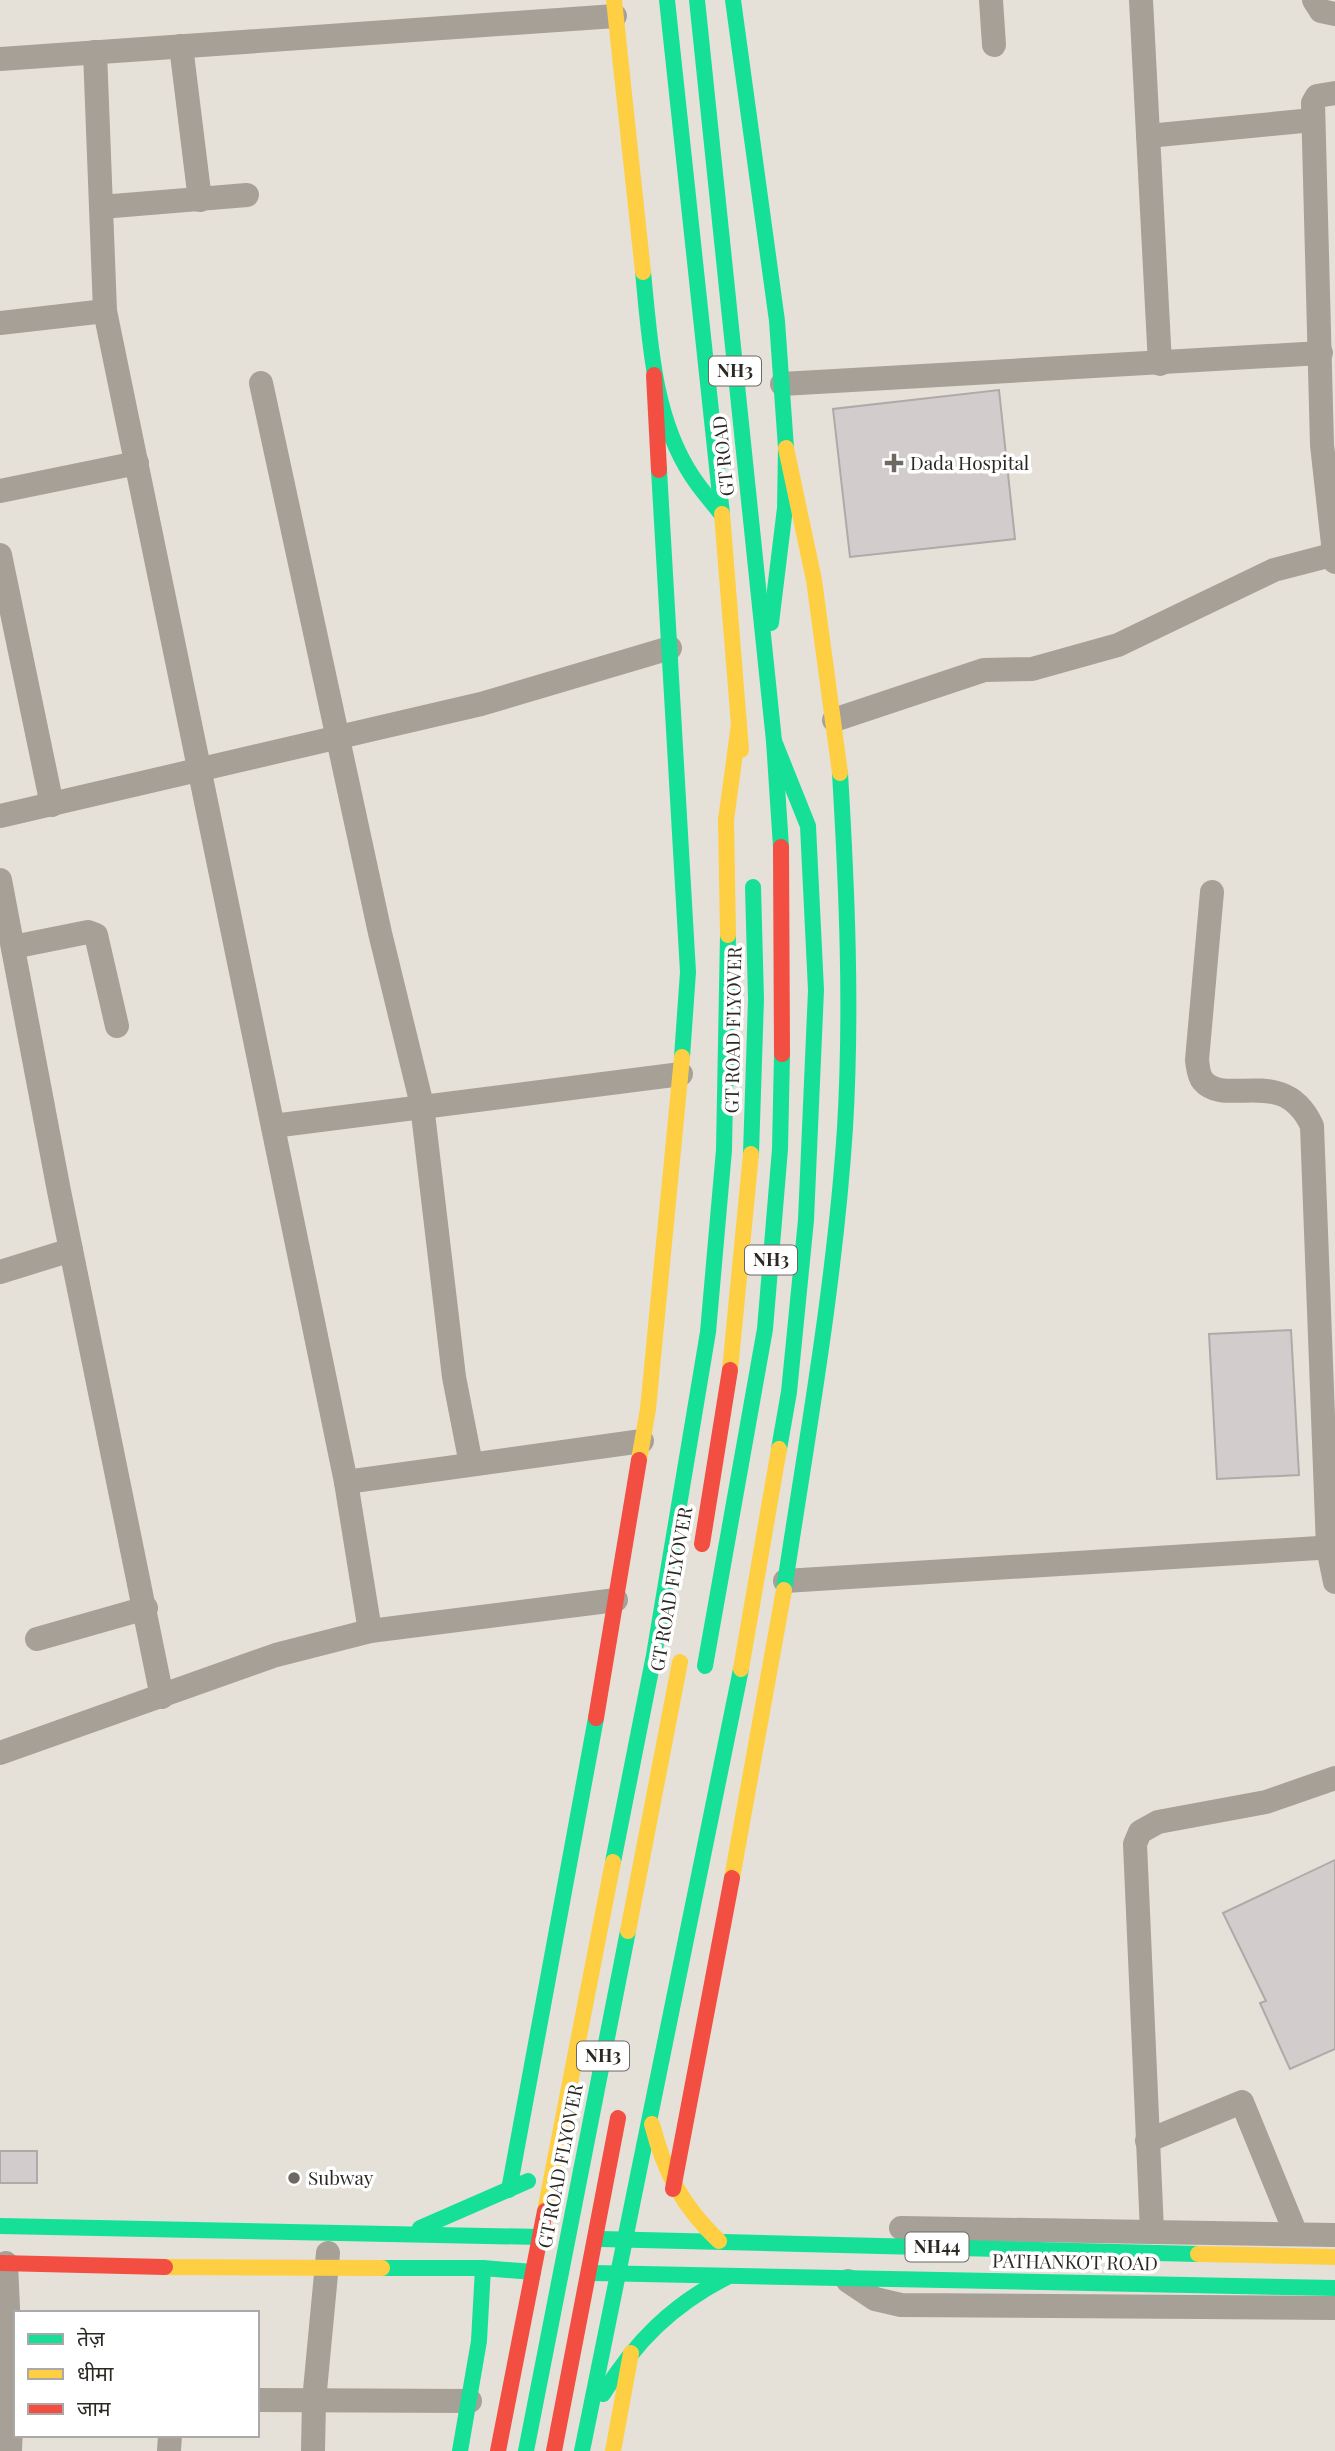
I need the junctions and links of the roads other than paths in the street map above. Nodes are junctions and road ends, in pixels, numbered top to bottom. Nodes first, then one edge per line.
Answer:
1 (667, 0) edge
2 (697, 0) edge
3 (733, 0) edge
4 (991, 0) edge
5 (1141, 0) edge
6 (1314, 0) edge
7 (614, 8) edge
8 (1335, 14) edge
9 (994, 45) dead end
10 (181, 46) junction
11 (95, 52) junction
12 (0, 59) edge
13 (1335, 93) edge
14 (1313, 120) junction
15 (1148, 136) junction
16 (247, 195) dead end
17 (200, 200) junction
18 (101, 207) junction
19 (105, 311) junction
20 (0, 323) edge
21 (1321, 353) junction
22 (1160, 364) junction
23 (654, 375) junction
24 (261, 383) dead end
25 (782, 384) junction
26 (1328, 444) edge
27 (786, 448) junction
28 (137, 463) junction
29 (0, 491) edge
30 (722, 515) junction
31 (0, 555) edge
32 (1334, 557) edge
33 (8, 632) edge
34 (670, 648) junction
35 (766, 667) junction
36 (834, 720) junction
37 (739, 724) junction
38 (337, 738) junction
39 (774, 741) junction
40 (200, 770) junction
41 (746, 803) dead end
42 (51, 805) junction
43 (0, 816) edge
44 (751, 869) dead end
45 (0, 880) edge
46 (1212, 892) dead end
47 (13, 947) junction
48 (117, 1026) dead end
49 (681, 1074) junction
50 (422, 1105) junction
51 (273, 1126) junction
52 (71, 1250) junction
53 (0, 1272) edge
54 (642, 1441) junction
55 (471, 1464) junction
56 (346, 1482) junction
57 (1332, 1547) edge
58 (699, 1559) dead end
59 (785, 1581) junction
60 (1335, 1582) edge
61 (616, 1600) junction
62 (146, 1608) junction
63 (370, 1630) junction
64 (37, 1639) dead end
65 (681, 1655) dead end
66 (703, 1673) dead end
67 (162, 1697) junction
68 (0, 1753) edge
69 (1335, 1779) edge
70 (622, 2099) dead end
71 (650, 2115) junction
72 (1147, 2141) junction
73 (554, 2164) junction
74 (673, 2189) junction
75 (509, 2190) junction
76 (0, 2226) edge
77 (1152, 2231) junction
78 (331, 2232) junction
79 (405, 2234) junction
80 (1296, 2235) junction
81 (1335, 2235) edge
82 (540, 2237) junction
83 (625, 2239) junction
84 (719, 2241) junction
85 (58, 2246) junction
86 (1335, 2257) edge
87 (3, 2263) edge
88 (483, 2268) junction
89 (327, 2269) junction
90 (533, 2272) junction
91 (618, 2274) junction
92 (730, 2276) junction
93 (843, 2278) junction
94 (1335, 2288) edge
95 (1335, 2308) edge
96 (632, 2347) junction
97 (9, 2398) edge
98 (259, 2400) edge
99 (314, 2401) junction
100 (470, 2401) junction
101 (587, 2424) junction
102 (10, 2451) edge
103 (313, 2451) edge
104 (460, 2451) edge
105 (498, 2451) edge
106 (526, 2451) edge
107 (554, 2451) edge
108 (582, 2451) edge
109 (613, 2451) edge

1 - 30 main road, GT ROAD / NH3
2 - 35 main road, GT ROAD / NH3
3 - 25 main road
4 - 9 street
5 - 15 street
6 - 8 street
7 - 10 street
7 - 23 main road
10 - 11 street
10 - 17 street
11 - 12 street
11 - 18 street
13 - 14 street
14 - 15 street
14 - 21 street
15 - 22 street
16 - 17 street
17 - 18 street
18 - 19 street
19 - 20 street
19 - 28 street
21 - 22 street
21 - 26 street
22 - 25 street
23 - 30 main road
23 - 34 main road
24 - 38 street
25 - 27 main road
26 - 32 street
27 - 35 main road
27 - 36 main road
28 - 29 street
28 - 40 street
30 - 37 main road, GT ROAD / NH3
31 - 33 street
32 - 36 street
33 - 42 street
34 - 38 street
34 - 49 main road
35 - 39 main road, GT ROAD / NH3
36 - 59 main road
37 - 41 main road, NH3
37 - 73 main road
38 - 40 street
38 - 50 street
39 - 66 main road, NH3
39 - 71 main road
40 - 42 street
40 - 51 street
42 - 43 street
44 - 58 main road, GT ROAD FLYOVER / NH3
45 - 47 street
46 - 57 street
47 - 48 street
47 - 52 street
49 - 50 street
49 - 54 main road
50 - 51 street
50 - 55 street
51 - 56 street
52 - 53 street
52 - 62 street
54 - 55 street
54 - 61 main road
55 - 56 street
56 - 63 street
57 - 59 street
57 - 60 street
59 - 74 main road
61 - 63 street
61 - 75 main road
62 - 64 street
62 - 67 street
63 - 67 street
65 - 106 main road, GT ROAD FLYOVER / NH3, bridge
67 - 68 street
69 - 72 street
70 - 107 main road, NH3, bridge
71 - 74 main road
71 - 83 main road
72 - 77 street
72 - 80 street
73 - 75 main road
73 - 82 main road
74 - 84 main road
75 - 79 main road
76 - 85 main road
77 - 80 street
77 - 84 street
78 - 79 main road
78 - 85 main road
78 - 89 street
79 - 82 main road
80 - 81 street
82 - 83 main road, NH44
82 - 90 main road
83 - 84 main road, NH44
83 - 91 main road
84 - 86 main road, NH44
85 - 87 main road
85 - 89 main road
87 - 97 street
88 - 89 main road
88 - 90 main road
88 - 100 main road
89 - 99 street
90 - 91 main road, NH44
90 - 105 main road
91 - 92 main road, NH44
91 - 101 main road
92 - 93 main road, PATHANKOT ROAD / NH44
92 - 96 main road, NH44
93 - 94 main road, PATHANKOT ROAD / NH44
93 - 95 street
96 - 101 main road, NH44
96 - 109 main road
97 - 102 street
98 - 99 street
99 - 100 street
99 - 103 street
100 - 104 main road
101 - 108 main road, NH44

